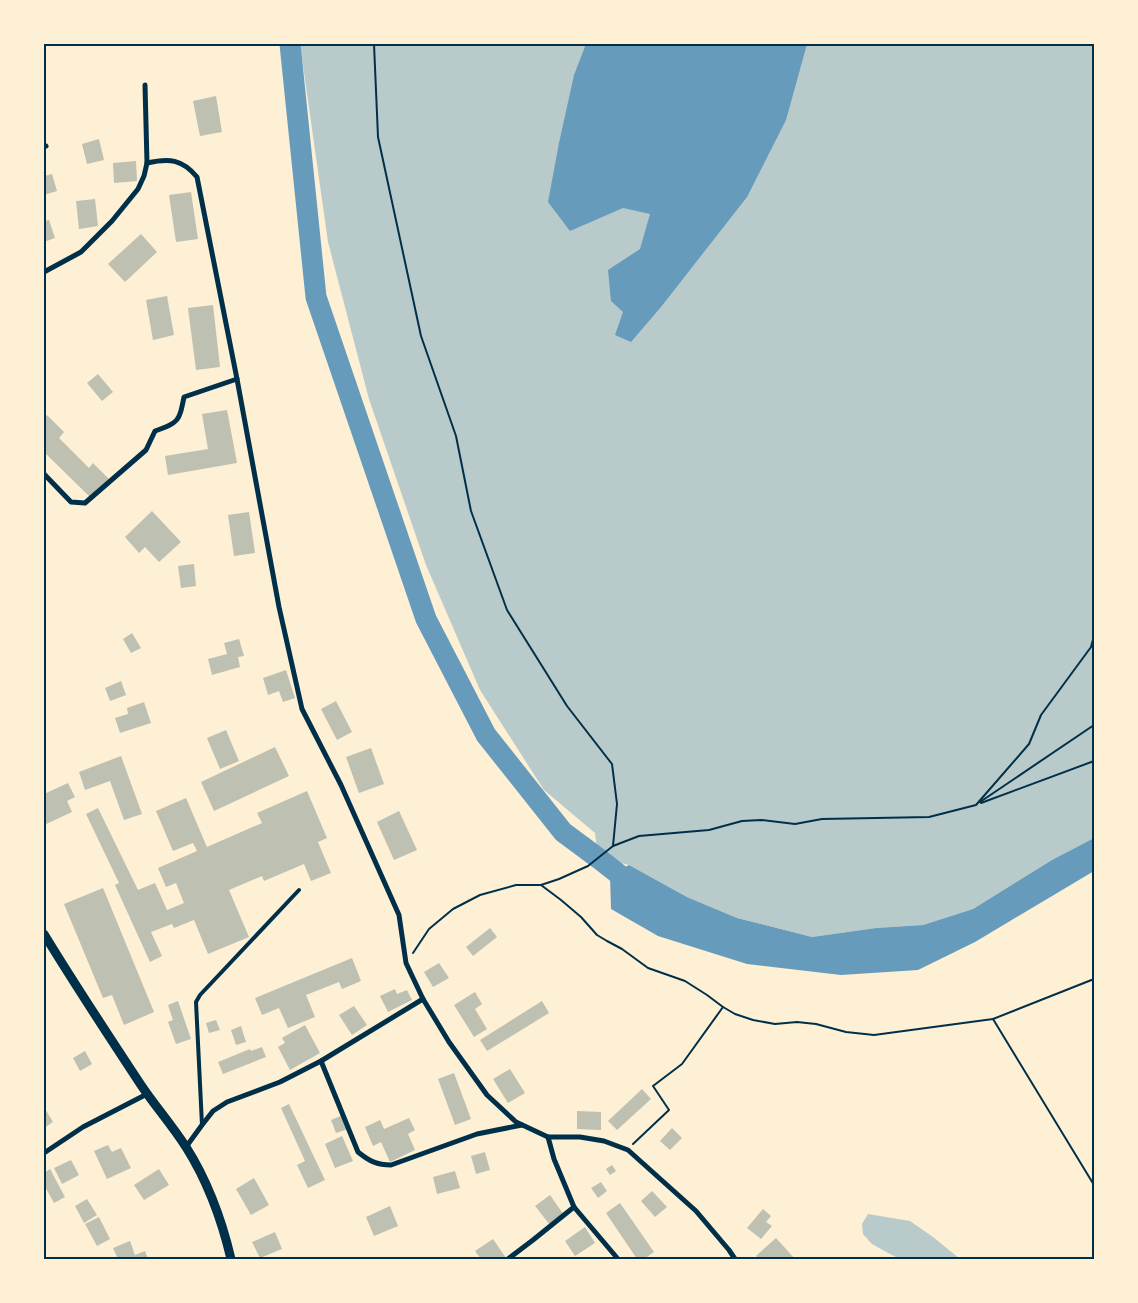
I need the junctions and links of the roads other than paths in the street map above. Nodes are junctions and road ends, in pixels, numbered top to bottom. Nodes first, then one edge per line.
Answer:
1 (145, 85) dead end
2 (147, 163) junction
3 (44, 272) edge
4 (238, 379) junction
5 (44, 474) edge
6 (299, 890) dead end
7 (44, 934) edge
8 (423, 999) junction
9 (321, 1061) junction
10 (147, 1094) junction
11 (202, 1125) junction
12 (523, 1125) junction
13 (548, 1138) junction
14 (186, 1147) junction
15 (44, 1153) edge
16 (574, 1207) junction
17 (231, 1259) edge
18 (508, 1259) edge
19 (618, 1259) edge
20 (735, 1259) edge

1 - 2 street
2 - 3 street
2 - 4 street
4 - 5 street
4 - 8 street
6 - 11 lane
7 - 10 street
8 - 9 street
8 - 12 street
9 - 11 street
9 - 12 street
10 - 14 street
10 - 15 street
11 - 14 street
12 - 13 street
13 - 16 street
13 - 20 street
14 - 17 street
16 - 18 street
16 - 19 street

